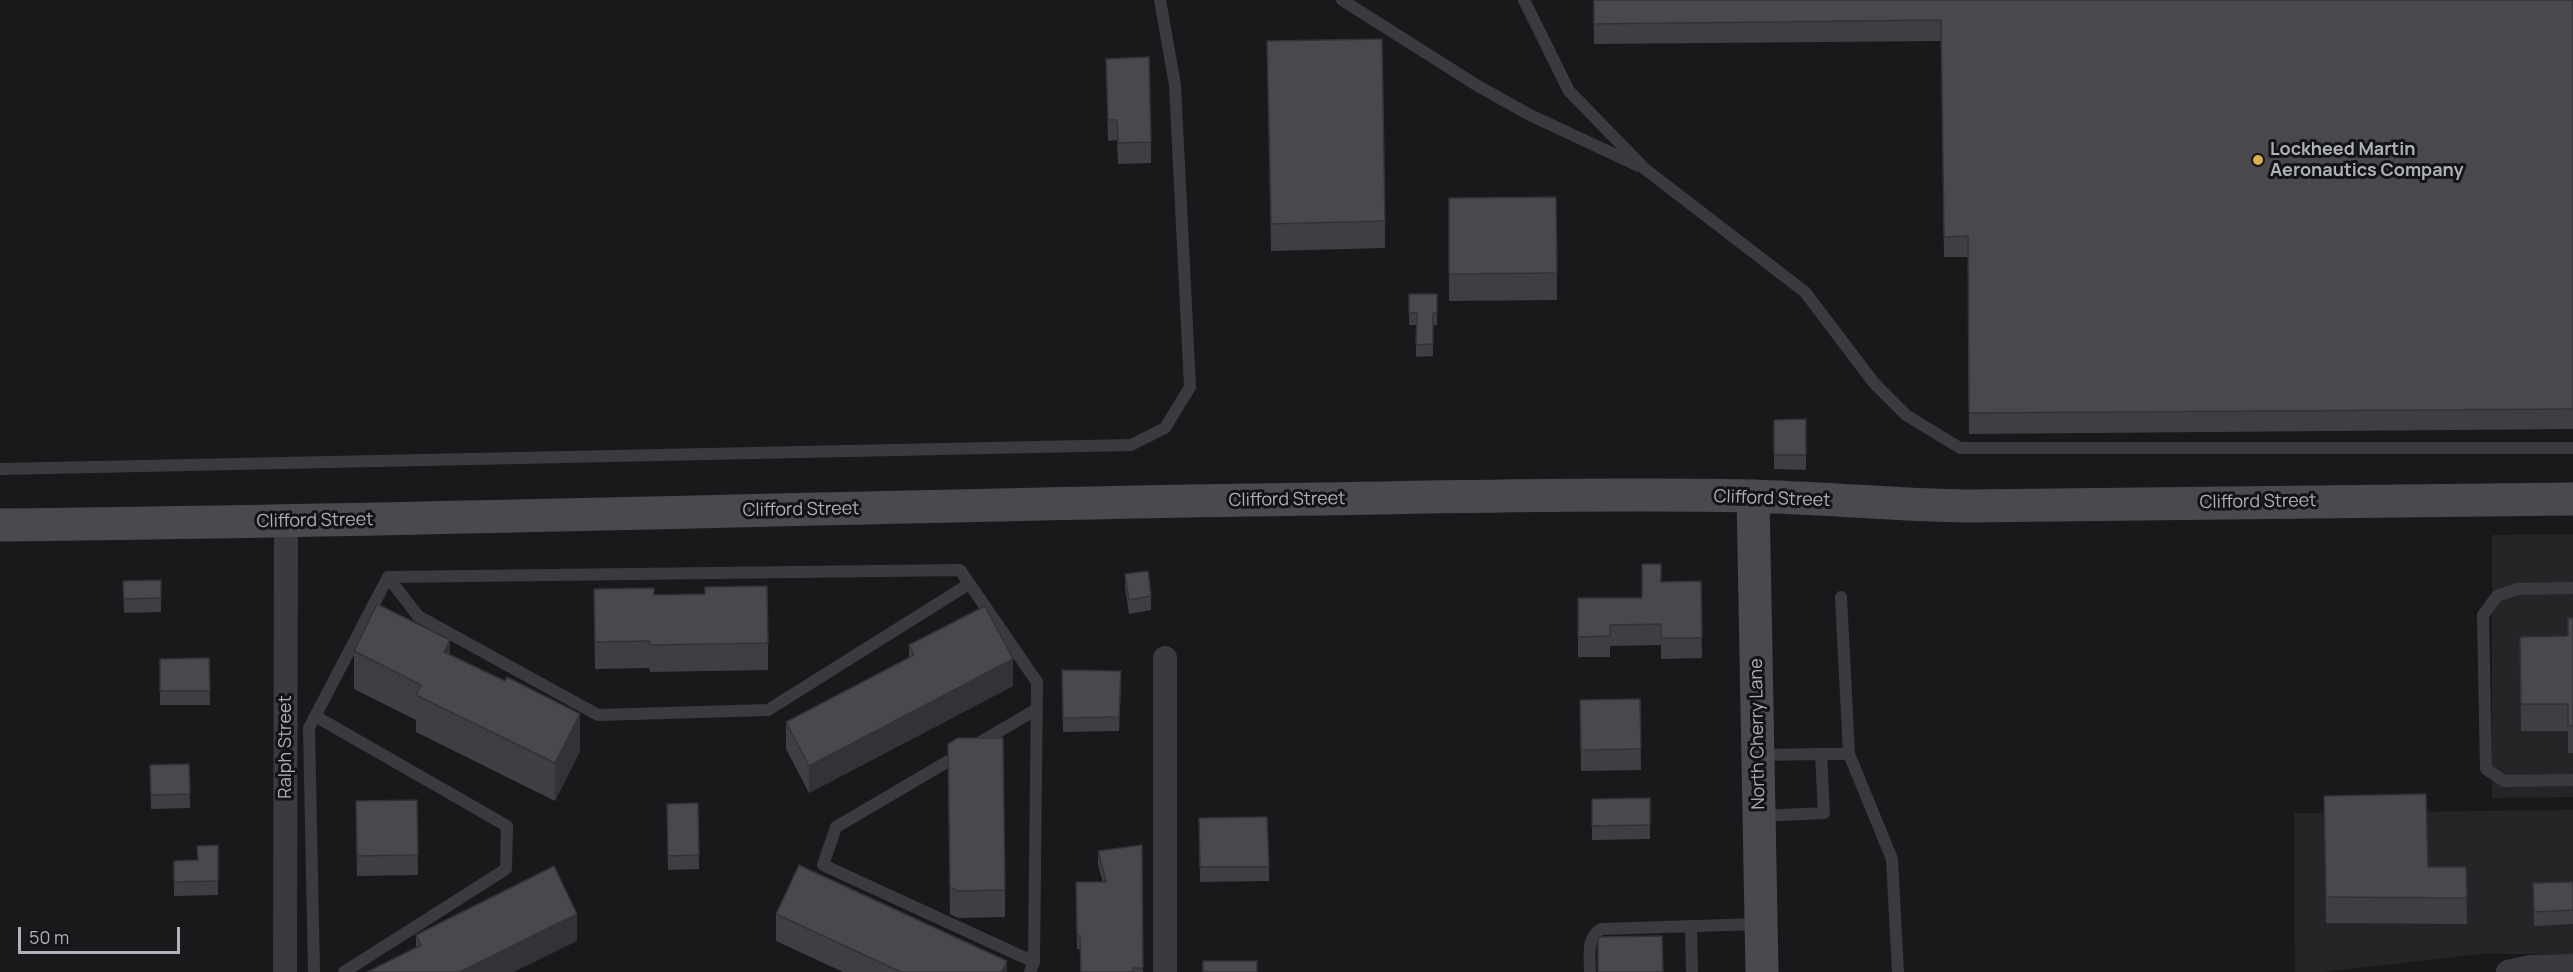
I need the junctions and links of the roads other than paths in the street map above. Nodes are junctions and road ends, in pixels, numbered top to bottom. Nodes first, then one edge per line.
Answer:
1 (1160, 0) edge
2 (1342, 0) edge
3 (1524, 0) edge
4 (1645, 169) junction
5 (2573, 448) edge
6 (0, 469) edge
7 (1754, 496) junction
8 (2573, 499) edge
9 (286, 522) junction
10 (0, 525) edge
11 (388, 577) junction
12 (969, 584) junction
13 (2573, 588) edge
14 (1841, 597) dead end
15 (1165, 658) dead end
16 (1036, 709) junction
17 (315, 716) junction
18 (297, 728) junction
19 (1821, 754) junction
20 (1849, 754) junction
21 (1758, 755) junction
22 (2573, 780) edge
23 (1759, 816) junction
24 (1761, 924) junction
25 (1691, 926) junction
26 (297, 962) edge
27 (2573, 966) edge
28 (1032, 967) edge
29 (314, 972) edge
30 (344, 972) edge
31 (1165, 972) edge
32 (1590, 972) edge
33 (1692, 972) edge
34 (1762, 972) edge
35 (1898, 972) edge
36 (2508, 972) edge

1 - 6 lane
2 - 4 lane
3 - 4 lane
4 - 5 lane
7 - 8 main road, Clifford Street
7 - 9 main road, Clifford Street
7 - 21 main road, North Cherry Lane
9 - 10 main road, Clifford Street
9 - 18 street, Ralph Street
11 - 12 lane
11 - 12 lane
11 - 17 lane
12 - 16 lane
13 - 22 lane
14 - 20 lane
15 - 31 street
16 - 28 lane
16 - 28 lane
17 - 18 lane
17 - 30 lane
18 - 26 street, Ralph Street
19 - 20 lane
19 - 21 lane
19 - 23 lane
20 - 35 lane
21 - 23 main road, North Cherry Lane
23 - 24 main road, North Cherry Lane
24 - 25 lane
24 - 34 main road, North Cherry Lane
25 - 32 lane
25 - 33 lane
26 - 29 lane
27 - 36 street

